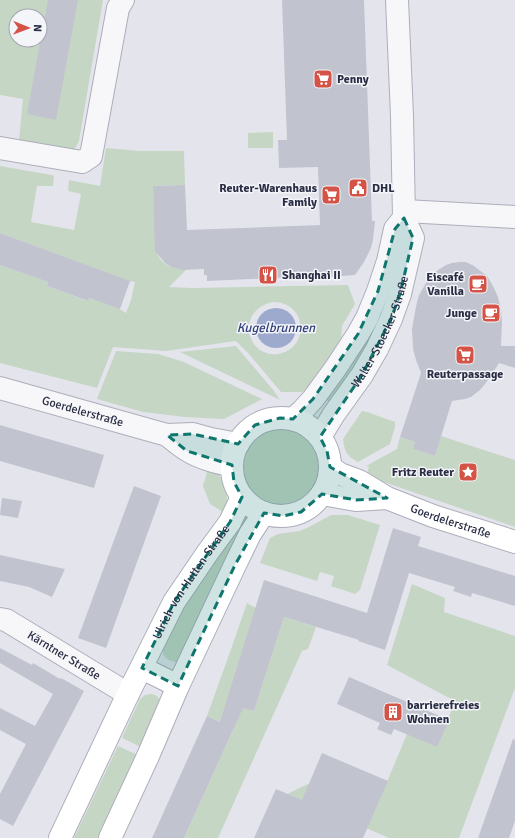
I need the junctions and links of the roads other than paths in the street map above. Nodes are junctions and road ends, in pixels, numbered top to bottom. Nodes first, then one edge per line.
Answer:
1 (123, 0) edge
2 (397, 0) edge
3 (0, 148) edge
4 (405, 215) junction
5 (515, 217) edge
6 (0, 388) edge
7 (293, 420) junction
8 (167, 434) junction
9 (320, 437) junction
10 (238, 444) junction
11 (232, 465) junction
12 (330, 467) junction
13 (322, 494) junction
14 (242, 497) junction
15 (387, 498) junction
16 (264, 513) junction
17 (515, 542) edge
18 (0, 619) edge
19 (142, 668) junction
20 (178, 686) junction
21 (128, 694) junction
22 (60, 838) edge
23 (110, 838) edge

1 - 3 street
2 - 4 street, Walter-Stoecker-Straße
4 - 5 street
4 - 7 street, Walter-Stoecker-Straße
4 - 9 street, Walter-Stoecker-Straße
6 - 8 street, Goerdelerstraße
7 - 9 street
7 - 10 street
8 - 10 street, Goerdelerstraße
8 - 11 street, Goerdelerstraße
9 - 12 street
10 - 11 street
11 - 14 street
12 - 13 street
12 - 15 street, Goerdelerstraße
13 - 15 street, Goerdelerstraße
13 - 16 street
14 - 16 street
14 - 19 street, Ulrich-von-Hutten-Straße
15 - 17 street, Goerdelerstraße
16 - 20 street, Ulrich-von-Hutten-Straße
18 - 21 street, Kärntner Straße
19 - 20 street
19 - 21 street, Ulrich-von-Hutten-Straße
20 - 23 street, Ulrich-von-Hutten-Straße
21 - 22 street, Ulrich-von-Hutten-Straße

